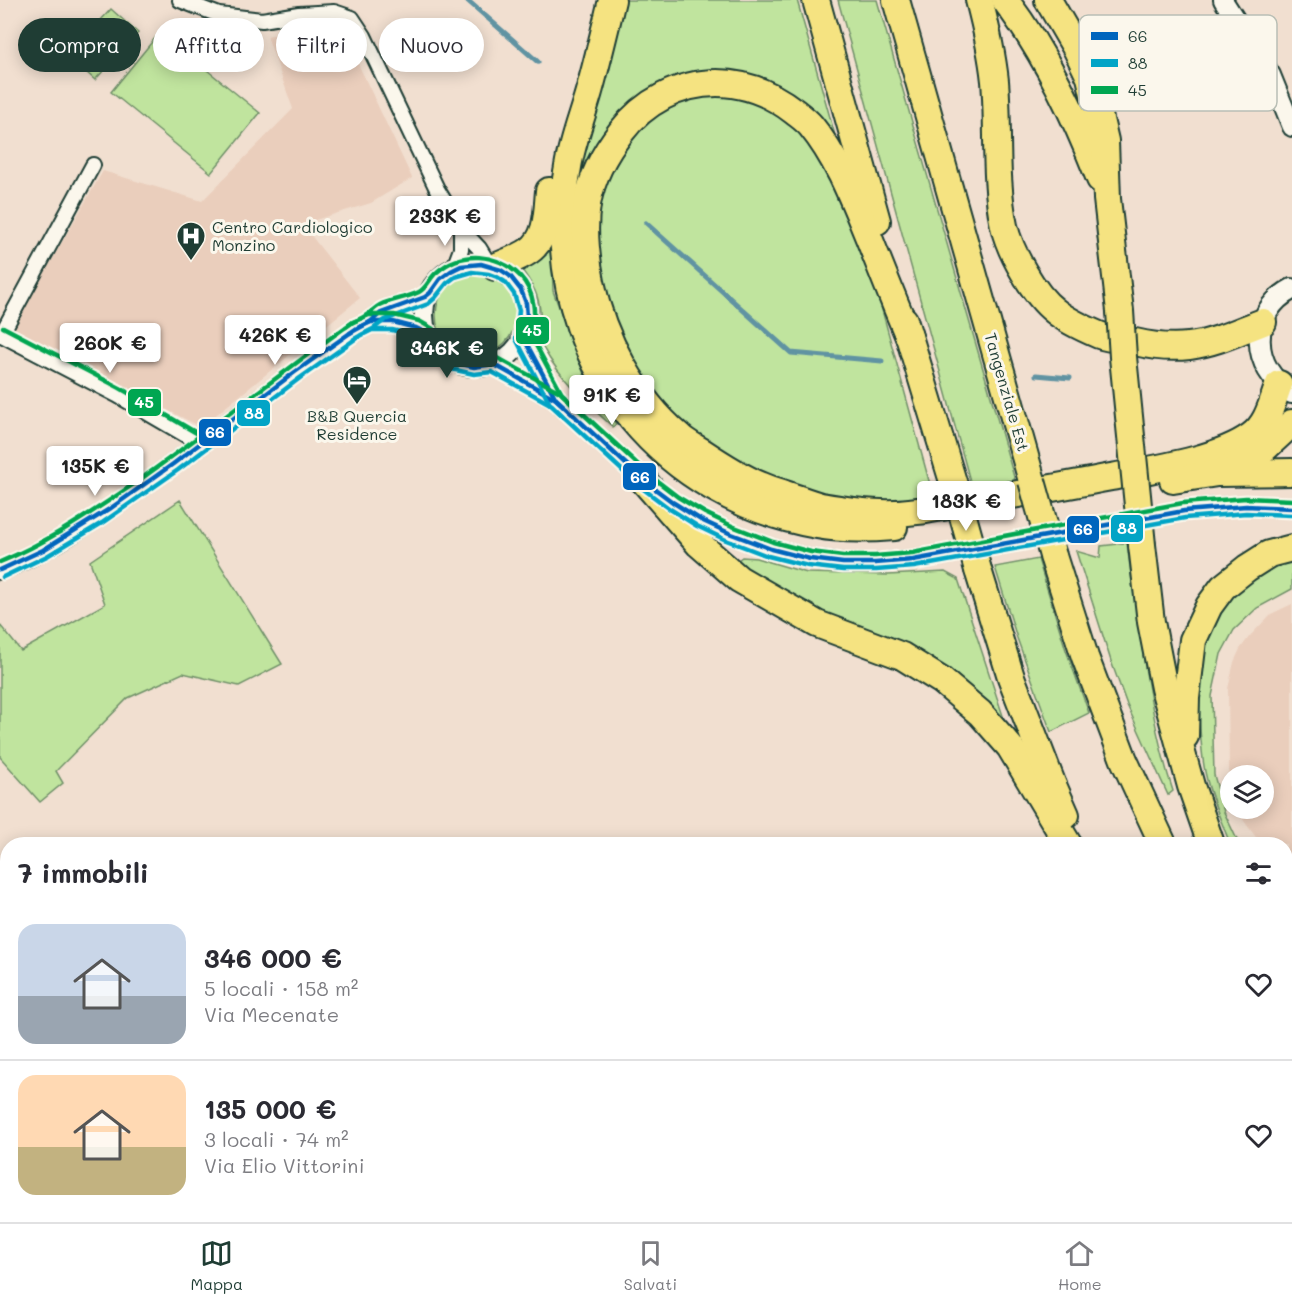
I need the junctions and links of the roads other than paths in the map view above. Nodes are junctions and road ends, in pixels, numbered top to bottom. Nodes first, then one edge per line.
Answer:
1 (180, 0) edge
2 (601, 0) edge
3 (612, 0) edge
4 (816, 0) edge
5 (896, 0) edge
6 (979, 0) edge
7 (1005, 0) edge
8 (1048, 0) edge
9 (1223, 0) edge
10 (1233, 15) edge
11 (1079, 54) edge
12 (1277, 90) edge
13 (1098, 111) edge
14 (1292, 127) edge
15 (93, 165) dead end
16 (1107, 199) junction
17 (461, 229) junction
18 (492, 267) junction
19 (453, 270) junction
20 (1292, 289) edge
21 (429, 295) junction
22 (370, 322) junction
23 (1263, 322) junction
24 (428, 334) junction
25 (1, 335) edge
26 (523, 337) junction
27 (909, 337) junction
28 (493, 364) junction
29 (1285, 388) edge
30 (556, 399) junction
31 (1292, 423) edge
32 (201, 444) junction
33 (1292, 472) edge
34 (1217, 473) junction
35 (642, 480) junction
36 (1292, 508) edge
37 (1292, 548) edge
38 (0, 570) edge
39 (1183, 757) junction
40 (1064, 837) edge
41 (1076, 837) edge
42 (1160, 837) edge
43 (1209, 837) edge

1 - 17 street
2 - 18 highway
3 - 34 highway
4 - 27 highway
5 - 42 highway, Tangenziale Est, bridge
6 - 23 highway
7 - 16 highway
8 - 11 highway
9 - 10 street
12 - 14 street
13 - 16 highway
15 - 25 street
16 - 39 highway, bridge
17 - 18 street
17 - 19 street
18 - 19 street
18 - 26 street
19 - 21 street
20 - 23 main road
21 - 22 street
21 - 24 street
22 - 24 street
22 - 32 street
23 - 29 main road
24 - 28 street
25 - 32 street
26 - 28 street
26 - 30 street
27 - 29 highway
27 - 41 highway, bridge
28 - 30 street
30 - 35 street
31 - 34 highway
32 - 38 street
33 - 34 highway
35 - 36 street
35 - 40 highway
37 - 39 highway
39 - 43 highway

